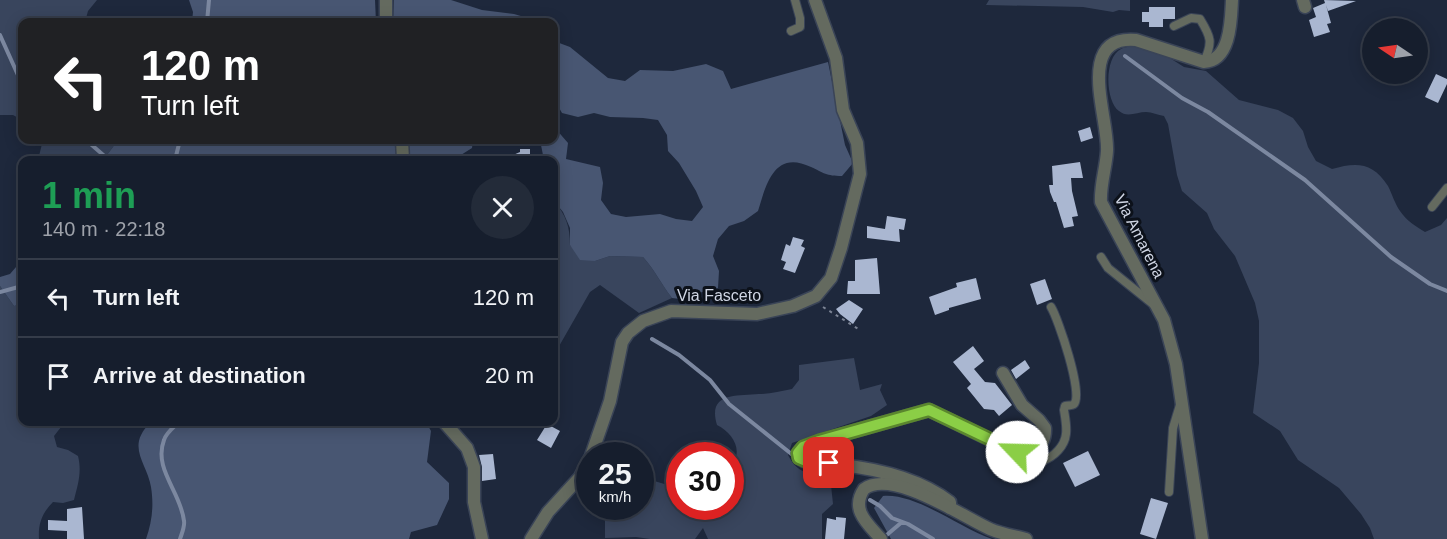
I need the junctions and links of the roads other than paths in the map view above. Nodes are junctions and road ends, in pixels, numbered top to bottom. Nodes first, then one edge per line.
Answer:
1 (386, 0) edge
2 (795, 0) edge
3 (815, 0) edge
4 (1232, 0) edge
5 (386, 18) edge
6 (1174, 26) dead end
7 (792, 31) dead end
8 (1204, 62) junction
9 (1447, 188) edge
10 (1431, 207) dead end
11 (1101, 257) dead end
12 (1051, 307) dead end
13 (1157, 307) junction
14 (1003, 373) dead end
15 (1181, 402) junction
16 (448, 426) edge
17 (595, 442) edge
18 (994, 442) junction
19 (576, 481) edge
20 (1169, 492) dead end
21 (950, 508) junction
22 (482, 539) edge
23 (531, 539) edge
24 (881, 539) edge
25 (1026, 539) edge
26 (1202, 539) edge

1 - 5 street
2 - 7 lane
3 - 17 street, Via Fasceto
4 - 8 street
6 - 8 lane
8 - 13 street, Via Amarena
9 - 10 lane
11 - 13 lane
12 - 18 lane
13 - 15 street, Via Amarena
14 - 18 street
15 - 20 lane
15 - 26 street, Via Amarena
16 - 22 street
18 - 21 street
19 - 23 street, Via Fasceto
21 - 24 street
21 - 25 street

